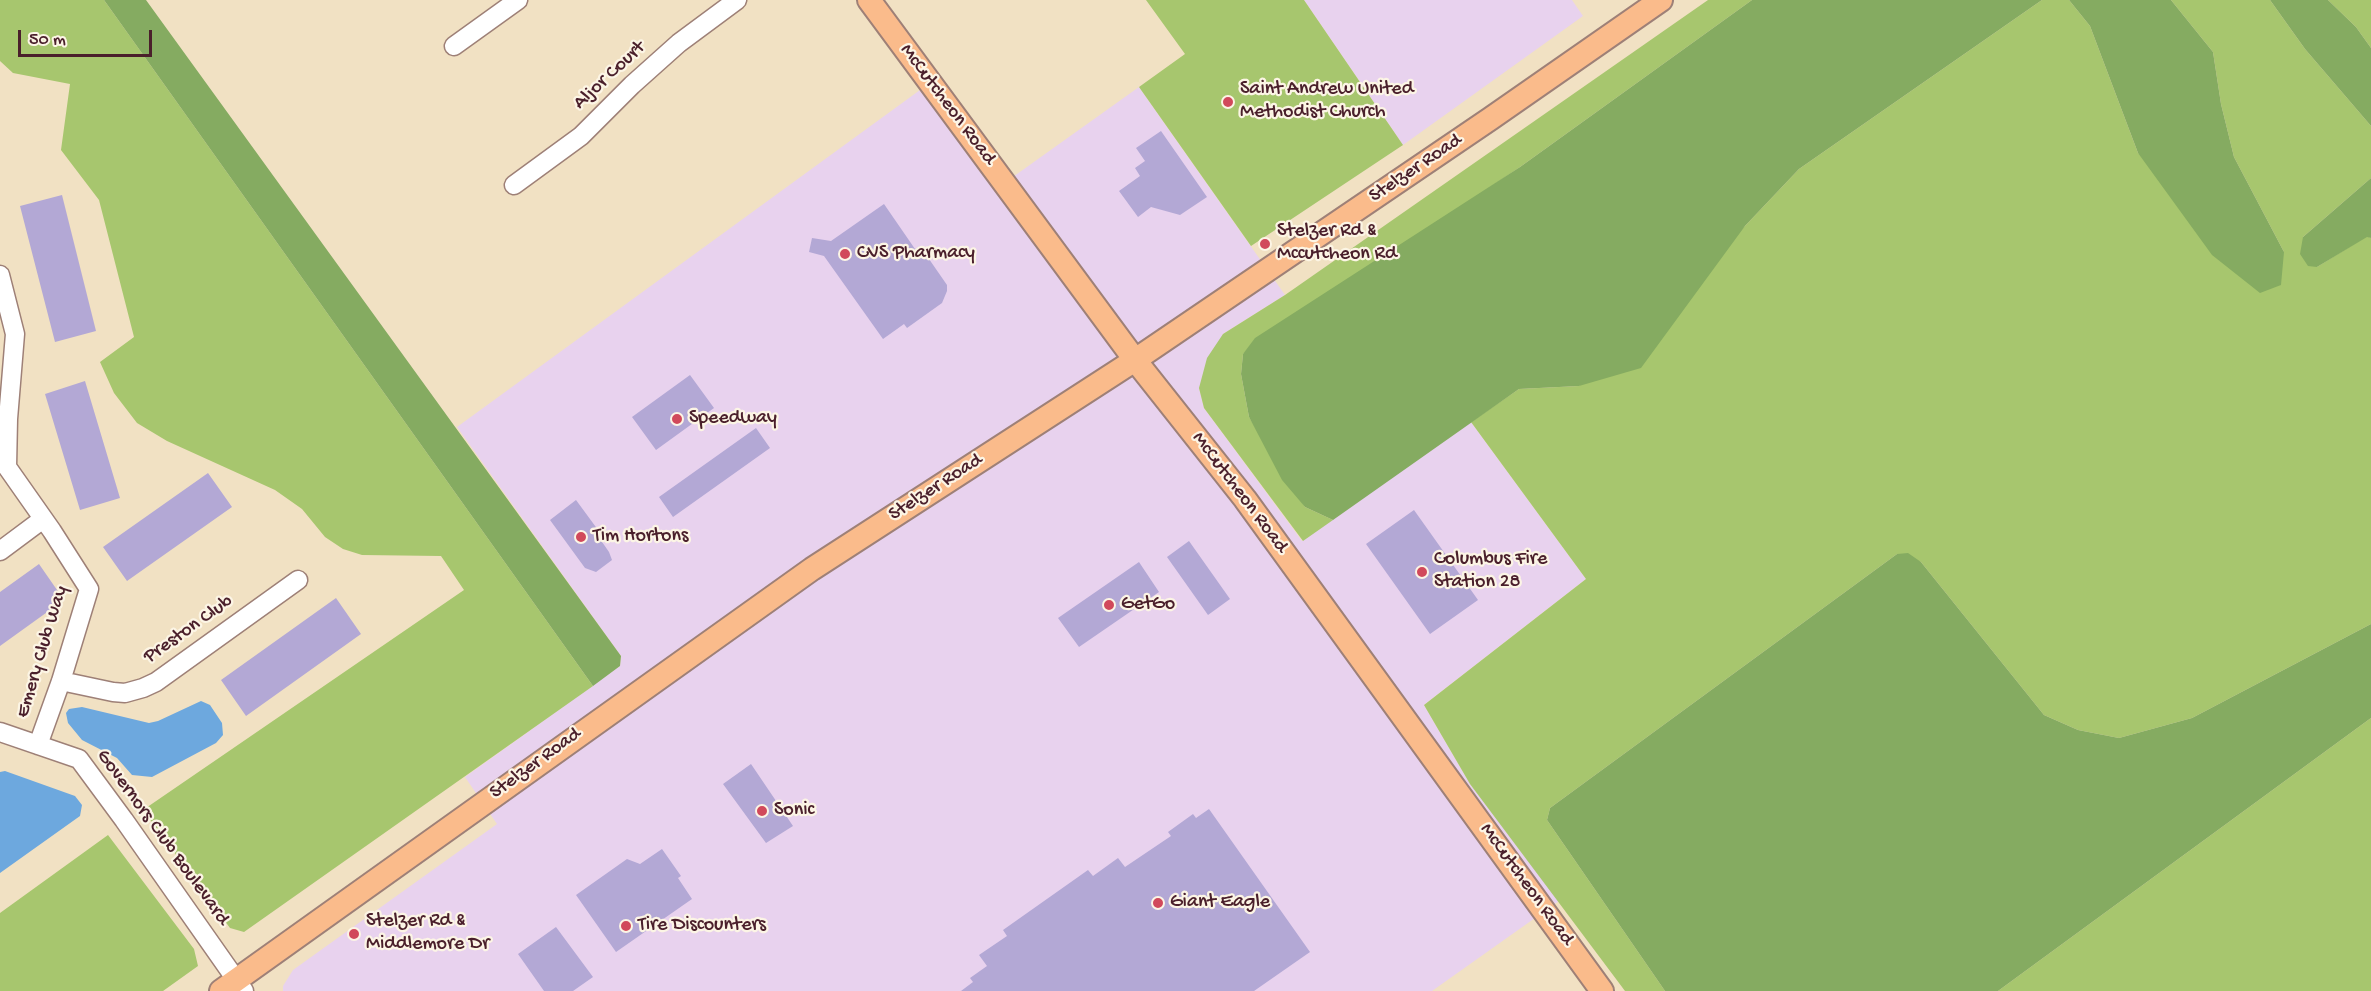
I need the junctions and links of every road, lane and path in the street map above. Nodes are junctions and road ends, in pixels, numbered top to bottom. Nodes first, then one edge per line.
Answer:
1 (518, 0) edge
2 (737, 0) edge
3 (869, 0) edge
4 (1661, 0) edge
5 (454, 46) dead end
6 (514, 185) dead end
7 (0, 275) edge
8 (1135, 360) junction
9 (4, 418) edge
10 (6, 480) edge
11 (43, 519) junction
12 (0, 550) edge
13 (298, 580) dead end
14 (61, 681) junction
15 (0, 732) edge
16 (38, 745) junction
17 (234, 987) edge
18 (1602, 991) edge

1 - 5 street
2 - 6 street, Aljor Court
3 - 8 main road, McCutcheon Road
4 - 8 main road, Stelzer Road
7 - 9 street, Emery Club Way
8 - 17 main road, Stelzer Road
8 - 18 main road, McCutcheon Road
9 - 10 street, Emery Club Way
10 - 11 street, Emery Club Way
11 - 12 street
11 - 14 street, Emery Club Way
13 - 14 street, Preston Club
14 - 16 street, Emery Club Way
15 - 16 street, Governors Club Boulevard
16 - 17 street, Governors Club Boulevard

